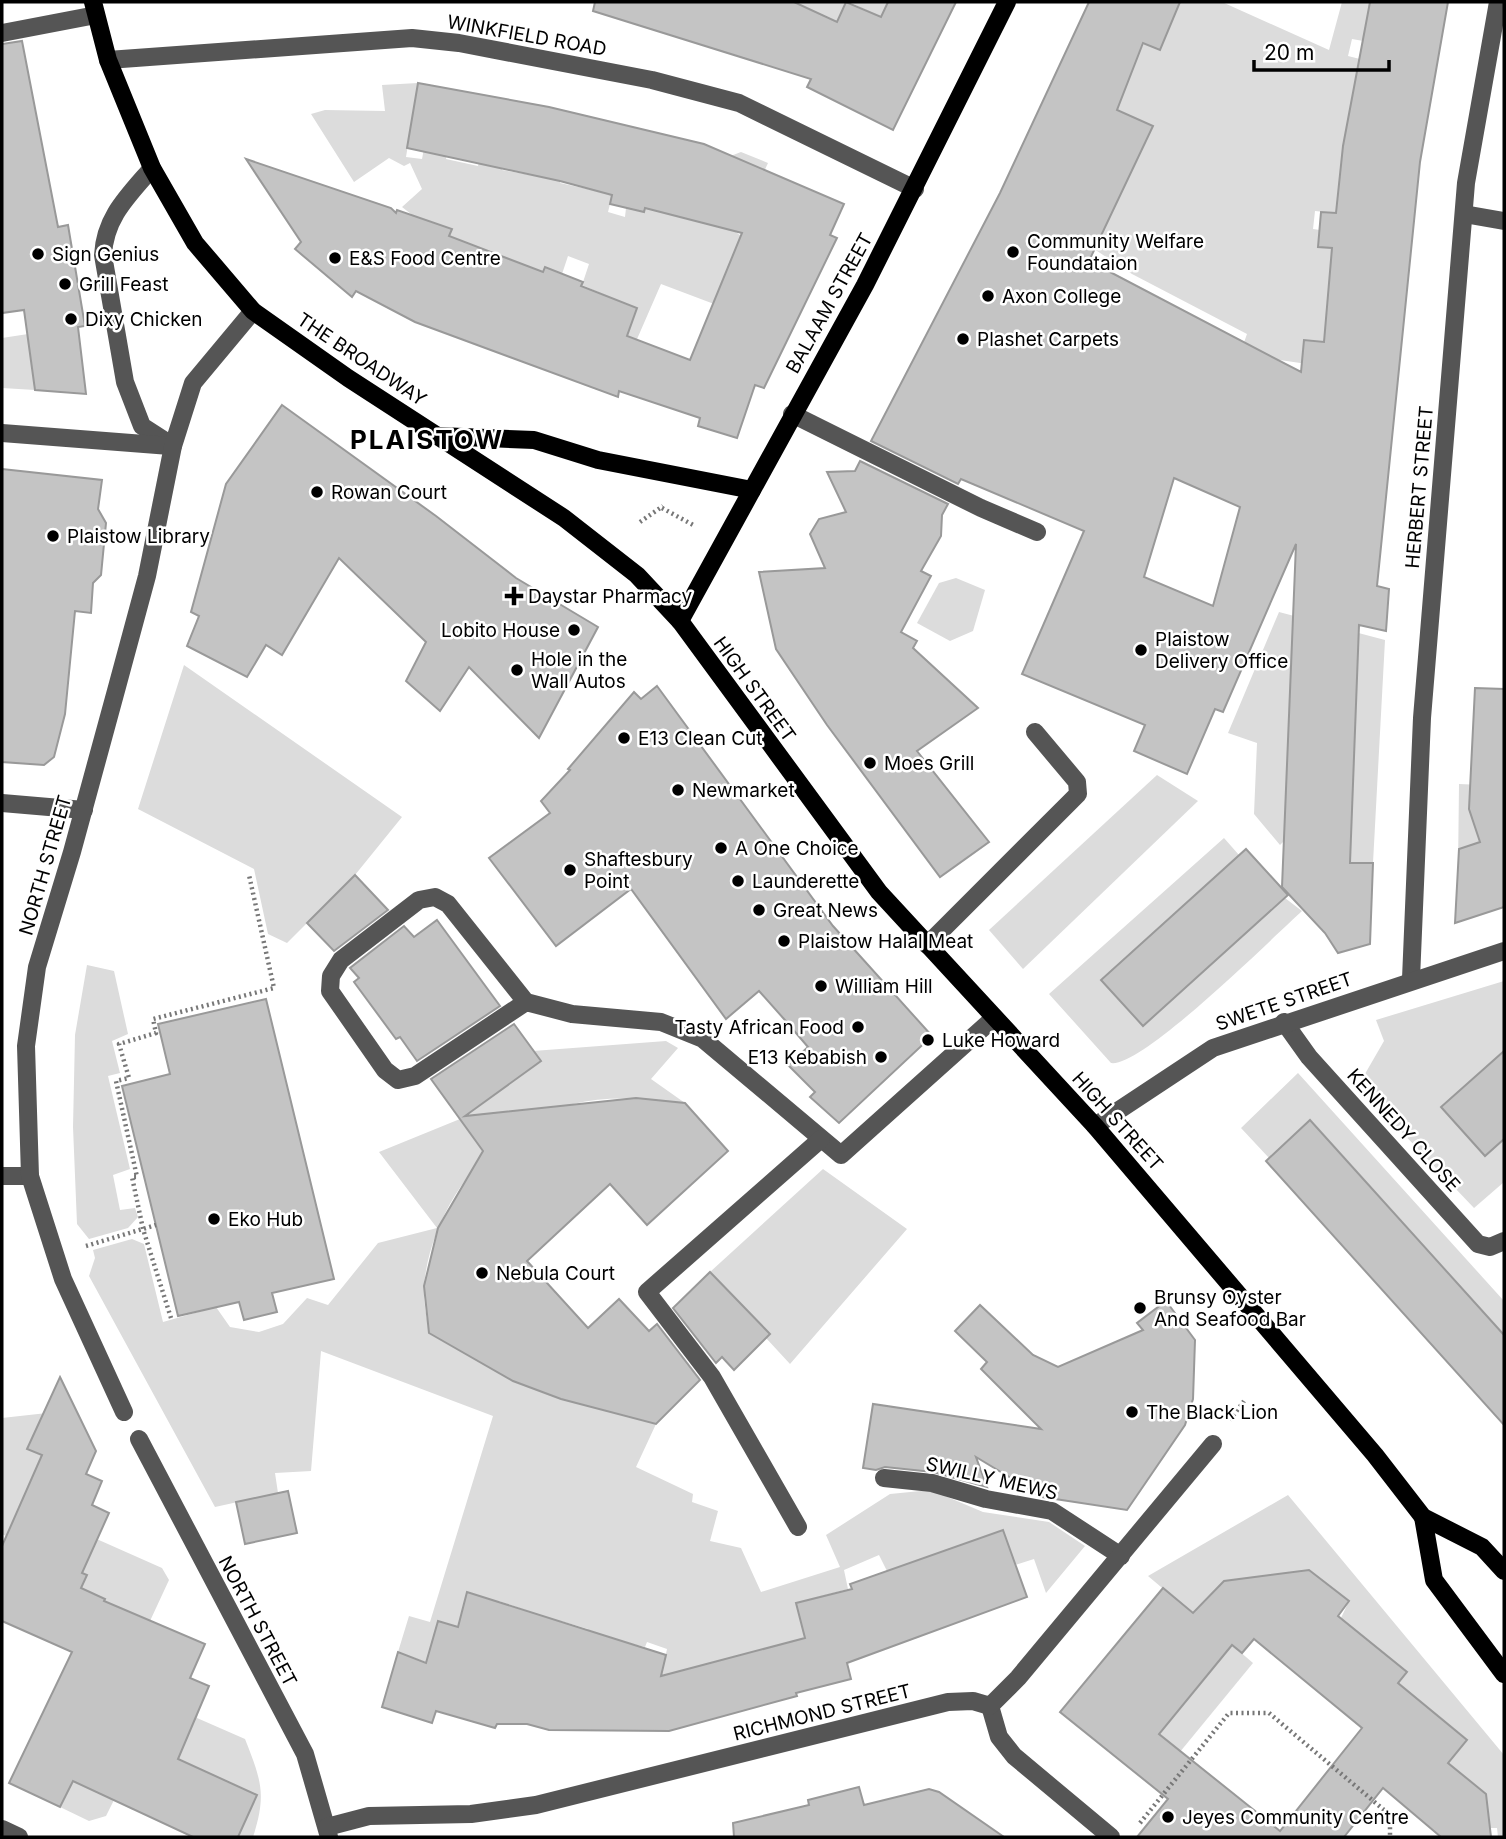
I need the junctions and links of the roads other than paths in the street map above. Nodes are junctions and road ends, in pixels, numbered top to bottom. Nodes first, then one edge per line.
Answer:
1 (1007, 2) edge
2 (1498, 2) edge
3 (94, 8) edge
4 (2, 33) edge
5 (108, 60) junction
6 (152, 168) junction
7 (915, 189) junction
8 (1464, 214) junction
9 (1504, 221) edge
10 (253, 311) junction
11 (792, 414) junction
12 (2, 433) edge
13 (440, 436) junction
14 (173, 446) junction
15 (752, 490) junction
16 (1037, 532) dead end
17 (680, 621) junction
18 (1035, 732) dead end
19 (2, 803) edge
20 (84, 810) junction
21 (927, 945) junction
22 (1504, 951) edge
23 (1411, 979) junction
24 (526, 1002) junction
25 (994, 1018) junction
26 (1284, 1022) junction
27 (1095, 1125) junction
28 (821, 1139) junction
29 (2, 1176) edge
30 (30, 1176) junction
31 (1504, 1241) edge
32 (124, 1412) dead end
33 (139, 1439) dead end
34 (1213, 1444) dead end
35 (884, 1478) dead end
36 (1423, 1517) junction
37 (798, 1527) dead end
38 (1121, 1556) junction
39 (1504, 1571) edge
40 (1504, 1675) edge
41 (990, 1706) junction
42 (2, 1829) edge
43 (328, 1832) edge
44 (19, 1837) edge
45 (1111, 1837) edge

1 - 7 main road, BALAAM STREET
2 - 8 street, HERBERT STREET
3 - 4 street
3 - 5 main road
5 - 6 main road
5 - 7 street, WINKFIELD ROAD
6 - 10 main road
6 - 14 street
7 - 11 main road, BALAAM STREET
8 - 9 street
8 - 23 street, HERBERT STREET
10 - 13 main road, THE BROADWAY
10 - 14 street, NORTH STREET
11 - 15 main road, BALAAM STREET
11 - 16 street
12 - 14 street
13 - 15 main road
13 - 17 main road, THE BROADWAY
14 - 20 street, NORTH STREET
15 - 17 main road, BALAAM STREET
17 - 21 main road, HIGH STREET
18 - 21 street
19 - 20 street
20 - 30 street, NORTH STREET
21 - 25 main road, HIGH STREET
22 - 23 street, SWETE STREET
23 - 26 street, SWETE STREET
24 - 24 street
24 - 28 street
25 - 27 main road, HIGH STREET
25 - 28 street
26 - 27 street, SWETE STREET
26 - 31 street, KENNEDY CLOSE
27 - 36 main road, HIGH STREET
28 - 37 street
29 - 30 street
30 - 32 street, NORTH STREET
33 - 43 street, NORTH STREET
34 - 38 street
35 - 38 street, SWILLY MEWS
36 - 39 main road, HIGH STREET
36 - 40 main road, HIGH STREET
38 - 41 street
41 - 43 street, RICHMOND STREET
41 - 45 street
42 - 44 street

